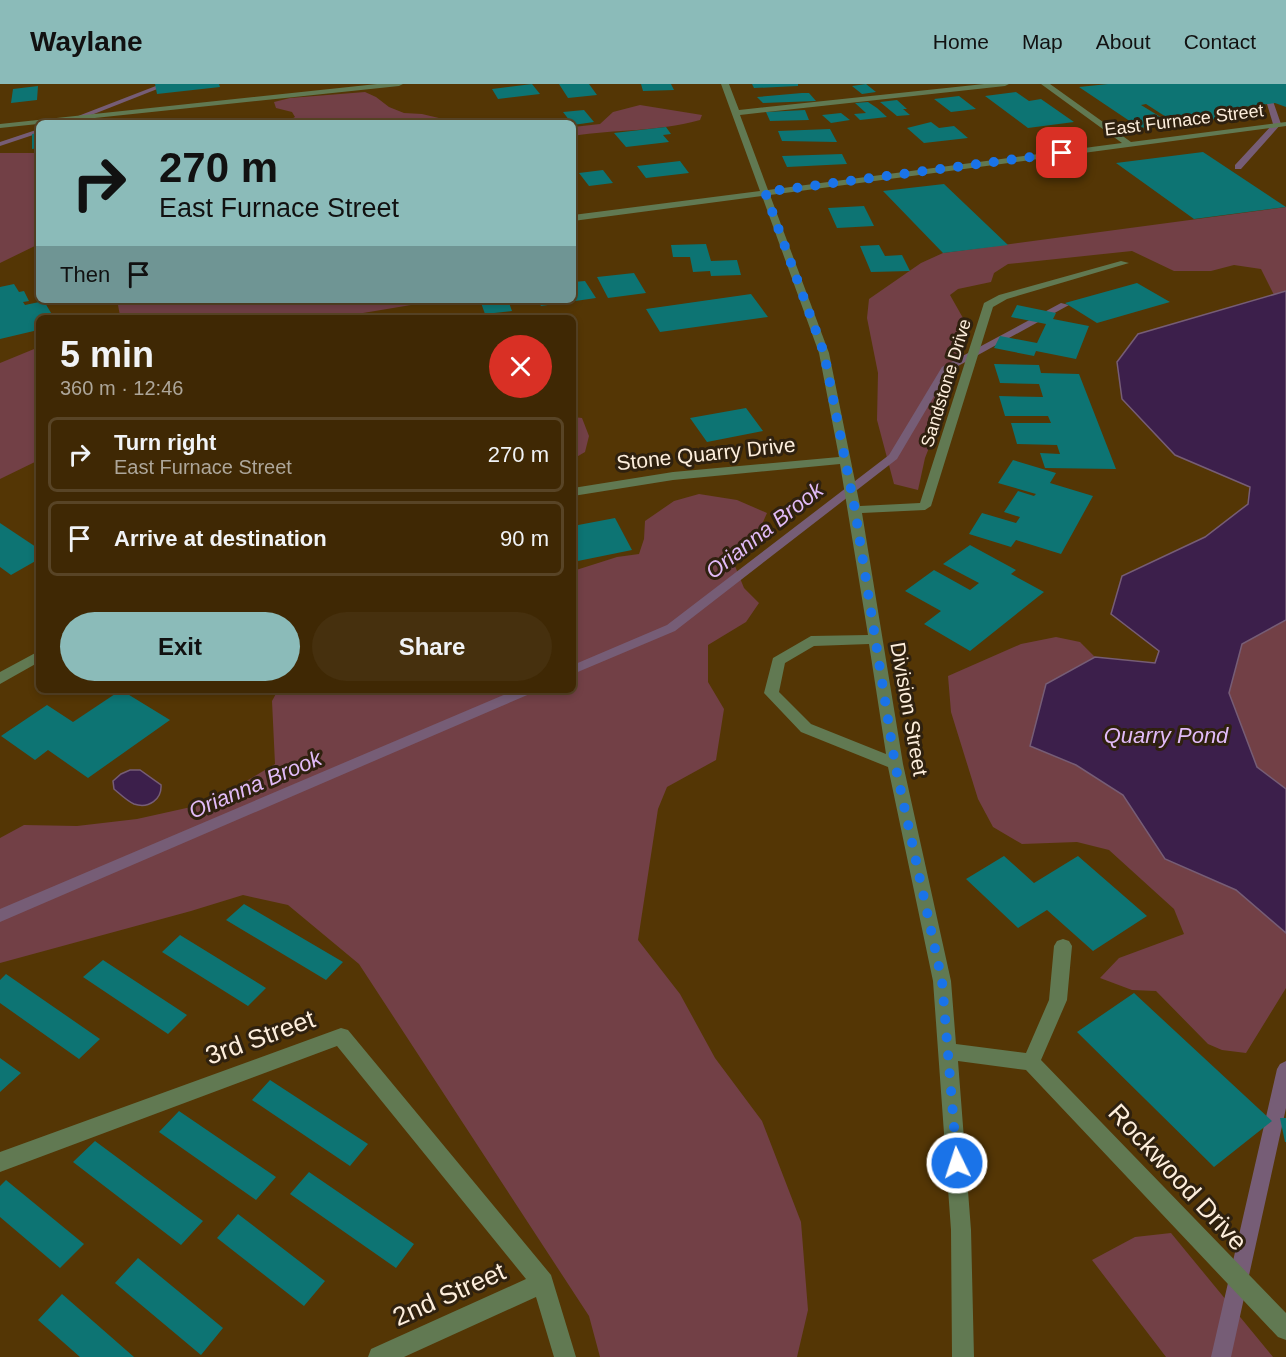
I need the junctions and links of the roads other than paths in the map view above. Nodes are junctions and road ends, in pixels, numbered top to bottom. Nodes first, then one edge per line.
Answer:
1 (399, 84) edge
2 (725, 84) edge
3 (1005, 84) edge
4 (1045, 84) edge
5 (276, 86) dead end
6 (280, 96) junction
7 (736, 113) junction
8 (56, 120) edge
9 (36, 122) edge
10 (1286, 124) edge
11 (0, 126) edge
12 (1129, 144) junction
13 (765, 192) junction
14 (576, 218) edge
15 (1124, 263) dead end
16 (844, 460) junction
17 (576, 492) edge
18 (855, 510) junction
19 (875, 639) junction
20 (36, 658) edge
21 (0, 679) edge
22 (895, 764) junction
23 (1063, 946) dead end
24 (948, 1051) junction
25 (1031, 1062) junction
26 (0, 1162) edge
27 (543, 1283) junction
28 (1286, 1329) edge
29 (379, 1357) edge
30 (565, 1357) edge
31 (963, 1357) edge

1 - 6 street
2 - 7 street, Division Street
3 - 7 street
4 - 12 street
5 - 6 street
6 - 8 street
7 - 13 street, Division Street
9 - 11 street
10 - 12 street, East Furnace Street
12 - 13 street, East Furnace Street
13 - 14 street, East Furnace Street
13 - 16 street, Division Street
15 - 18 street, Sandstone Drive
16 - 17 street, Stone Quarry Drive
16 - 18 street, Division Street
18 - 19 street, Division Street
19 - 22 street, Division Street
19 - 22 street
20 - 21 street
22 - 24 street, Division Street
23 - 25 street
24 - 25 street
24 - 31 street, Division Street
25 - 28 street, Rockwood Drive
26 - 27 street, 3rd Street
27 - 29 street, 2nd Street
27 - 30 street

